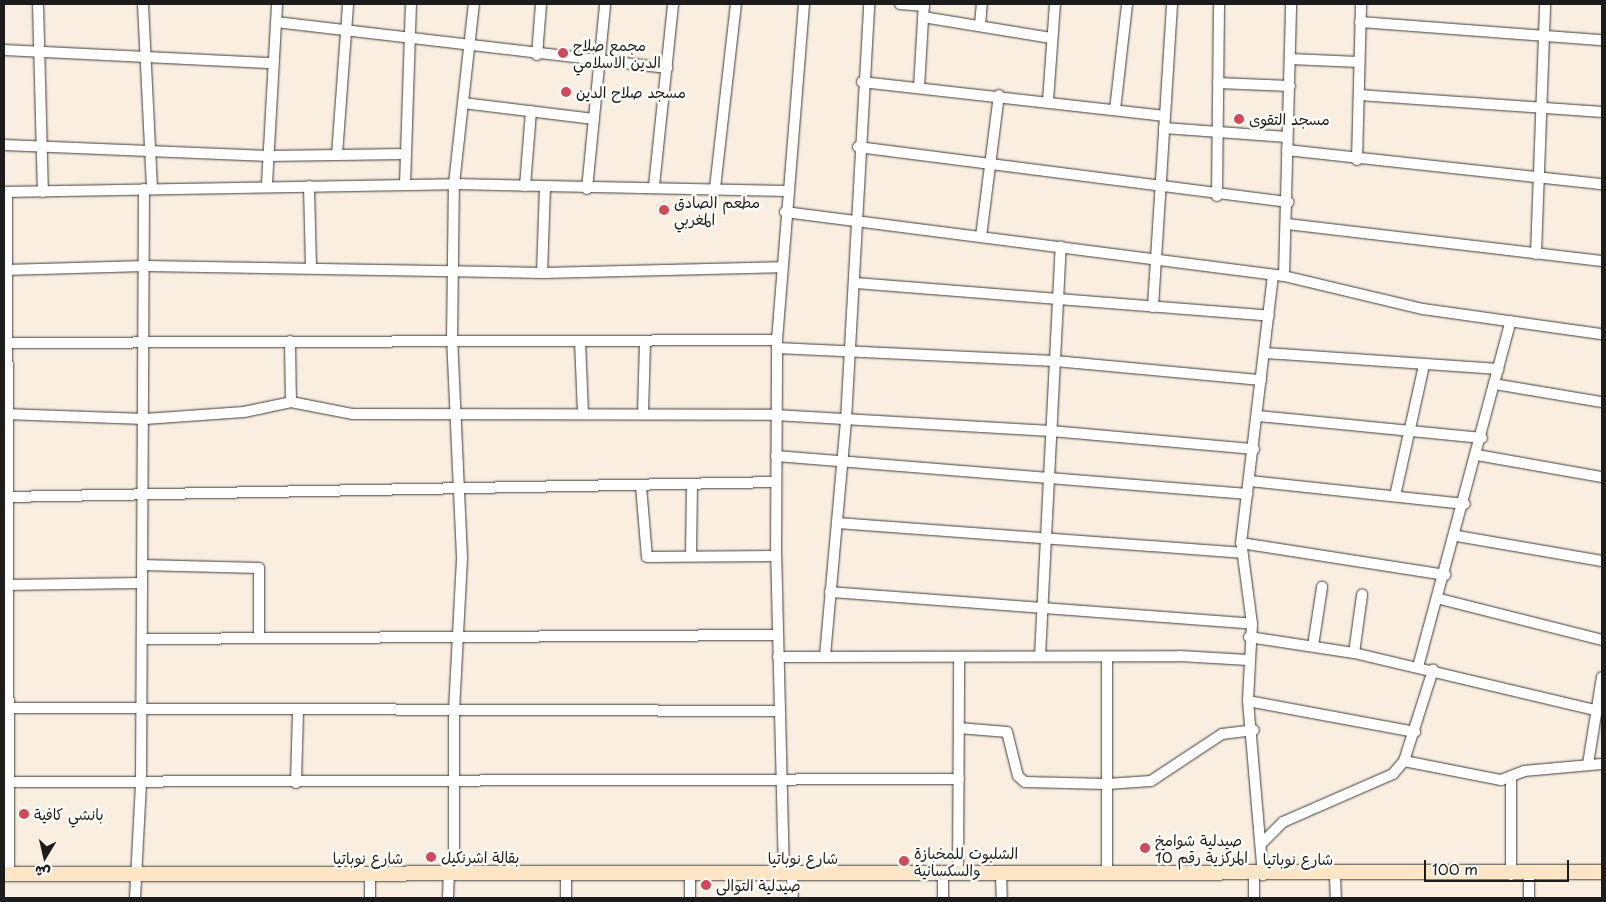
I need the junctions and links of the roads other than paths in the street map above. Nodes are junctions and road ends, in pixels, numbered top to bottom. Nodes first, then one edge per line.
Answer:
1 (38, 4) edge
2 (143, 4) edge
3 (277, 4) edge
4 (348, 4) edge
5 (411, 4) edge
6 (474, 4) edge
7 (540, 4) edge
8 (605, 4) edge
9 (674, 4) edge
10 (736, 4) edge
11 (804, 4) edge
12 (869, 4) edge
13 (900, 4) edge
14 (982, 4) edge
15 (1055, 4) edge
16 (1127, 4) edge
17 (1172, 4) edge
18 (1219, 4) edge
19 (1291, 4) edge
20 (1361, 4) edge
21 (1545, 4) edge
22 (924, 5) edge
23 (923, 17) junction
24 (276, 22) junction
25 (1360, 22) junction
26 (980, 25) junction
27 (347, 30) junction
28 (410, 38) junction
29 (1051, 38) junction
30 (1544, 38) junction
31 (1602, 40) edge
32 (471, 46) junction
33 (4, 50) edge
34 (41, 52) junction
35 (537, 54) junction
36 (145, 59) junction
37 (1290, 59) junction
38 (599, 62) junction
39 (1360, 62) junction
40 (273, 63) junction
41 (667, 68) junction
42 (862, 82) junction
43 (1218, 83) junction
44 (1290, 86) junction
45 (919, 87) junction
46 (999, 95) junction
47 (1360, 95) junction
48 (1048, 101) junction
49 (463, 102) junction
50 (1542, 109) junction
51 (1115, 110) junction
52 (531, 111) junction
53 (1602, 112) edge
54 (1165, 116) junction
55 (594, 119) junction
56 (1164, 128) junction
57 (1217, 132) junction
58 (1286, 137) junction
59 (4, 145) edge
60 (858, 146) junction
61 (42, 149) junction
62 (149, 150) junction
63 (1287, 150) junction
64 (405, 154) junction
65 (337, 155) junction
66 (269, 156) junction
67 (1357, 160) junction
68 (991, 163) junction
69 (1539, 180) junction
70 (268, 184) junction
71 (405, 184) junction
72 (454, 184) junction
73 (1602, 184) edge
74 (309, 186) junction
75 (524, 186) junction
76 (654, 186) junction
77 (545, 187) junction
78 (1159, 187) junction
79 (715, 188) junction
80 (148, 189) junction
81 (587, 189) junction
82 (787, 191) junction
83 (5, 192) edge
84 (43, 192) junction
85 (1217, 196) junction
86 (1288, 202) junction
87 (785, 212) junction
88 (856, 221) junction
89 (1287, 224) junction
90 (981, 237) junction
91 (1060, 247) junction
92 (1536, 254) junction
93 (1157, 258) junction
94 (1602, 261) edge
95 (146, 266) junction
96 (780, 267) junction
97 (311, 268) junction
98 (6, 270) edge
99 (454, 272) junction
100 (542, 273) junction
101 (1278, 276) junction
102 (854, 283) junction
103 (1058, 300) junction
104 (1153, 307) junction
105 (1269, 316) junction
106 (1511, 321) junction
107 (1602, 334) edge
108 (452, 340) junction
109 (290, 341) junction
110 (580, 341) junction
111 (645, 341) junction
112 (6, 343) edge
113 (146, 344) junction
114 (777, 344) junction
115 (850, 350) junction
116 (1265, 353) junction
117 (1055, 361) junction
118 (1424, 365) junction
119 (1498, 369) junction
120 (1261, 380) junction
121 (1494, 384) junction
122 (291, 402) junction
123 (1602, 402) edge
124 (454, 411) junction
125 (583, 412) junction
126 (643, 413) junction
127 (6, 414) edge
128 (775, 415) junction
129 (1258, 416) junction
130 (145, 420) junction
131 (846, 420) junction
132 (1412, 430) junction
133 (1051, 431) junction
134 (1482, 438) junction
135 (1254, 449) junction
136 (1477, 455) junction
137 (776, 456) junction
138 (842, 459) junction
139 (1048, 476) junction
140 (1602, 477) edge
141 (1250, 481) junction
142 (776, 482) junction
143 (5, 484) edge
144 (692, 484) junction
145 (642, 486) junction
146 (459, 490) junction
147 (144, 491) junction
148 (1247, 494) junction
149 (1396, 496) junction
150 (5, 497) junction
151 (1465, 504) junction
152 (837, 523) junction
153 (1457, 536) junction
154 (1045, 538) junction
155 (1242, 549) junction
156 (691, 556) junction
157 (776, 556) junction
158 (4, 559) edge
159 (1602, 562) edge
160 (142, 565) junction
161 (1446, 575) junction
162 (141, 583) junction
163 (5, 585) junction
164 (1322, 586) dead end
165 (830, 592) junction
166 (1362, 595) dead end
167 (1440, 599) junction
168 (1042, 607) junction
169 (1252, 624) junction
170 (5, 632) edge
171 (777, 635) junction
172 (457, 637) junction
173 (1249, 637) junction
174 (259, 638) junction
175 (142, 639) junction
176 (1602, 640) edge
177 (1313, 646) junction
178 (1354, 653) junction
179 (825, 656) junction
180 (1040, 656) junction
181 (1107, 656) junction
182 (778, 658) junction
183 (959, 658) junction
184 (1248, 660) junction
185 (1418, 667) junction
186 (1433, 670) junction
187 (1602, 678) edge
188 (1600, 697) edge
189 (1248, 701) junction
190 (5, 708) edge
191 (142, 708) junction
192 (298, 710) junction
193 (1596, 710) junction
194 (454, 711) junction
195 (780, 711) junction
196 (959, 728) junction
197 (1254, 730) junction
198 (1415, 732) junction
199 (1404, 762) junction
200 (1588, 764) junction
201 (1602, 764) edge
202 (1511, 776) junction
203 (959, 779) junction
204 (782, 781) junction
205 (6, 782) edge
206 (142, 782) junction
207 (296, 783) junction
208 (454, 784) junction
209 (1107, 784) junction
210 (1262, 843) junction
211 (1602, 872) edge
212 (6, 874) edge
213 (135, 874) junction
214 (370, 875) junction
215 (451, 875) junction
216 (566, 875) junction
217 (690, 875) junction
218 (788, 875) junction
219 (943, 875) junction
220 (958, 875) junction
221 (1001, 875) junction
222 (1107, 875) junction
223 (1259, 875) junction
224 (1335, 875) junction
225 (1511, 875) junction
226 (1529, 875) junction
227 (135, 898) edge
228 (370, 898) edge
229 (448, 898) edge
230 (566, 898) edge
231 (690, 898) edge
232 (793, 898) edge
233 (944, 898) edge
234 (1002, 898) edge
235 (1254, 898) edge
236 (1336, 898) edge
237 (1529, 898) edge

1 - 34 street
2 - 36 street
3 - 24 street
4 - 27 street
5 - 28 street
6 - 32 street
7 - 35 street
8 - 38 street
9 - 41 street
10 - 79 street
11 - 82 street
12 - 42 street
13 - 22 street
14 - 26 street
15 - 29 street
16 - 51 street
17 - 54 street
18 - 43 street
19 - 37 street
20 - 25 street
21 - 30 street
22 - 23 street
23 - 26 street
23 - 45 street
24 - 27 street
24 - 40 street
25 - 30 street
25 - 39 street
26 - 29 street
27 - 28 street
27 - 65 street
28 - 32 street
28 - 64 street
29 - 48 street
30 - 31 street
30 - 50 street
32 - 35 street
32 - 49 street
33 - 34 street
34 - 36 street
34 - 61 street
35 - 38 street
36 - 40 street
36 - 62 street
37 - 39 street
37 - 44 street
38 - 41 street
38 - 55 street
39 - 47 street
40 - 66 street
41 - 76 street
42 - 45 street
42 - 60 street
43 - 44 street
43 - 57 street
44 - 58 street
45 - 46 street
46 - 48 street
46 - 68 street
47 - 50 street
47 - 67 street
48 - 51 street
49 - 52 street
49 - 72 street
50 - 53 street
50 - 69 street
51 - 54 street
52 - 55 street
52 - 75 street
54 - 56 street
55 - 81 street
56 - 57 street
56 - 78 street
57 - 58 street
57 - 85 street
58 - 63 street
59 - 61 street
60 - 68 street
60 - 88 street
61 - 62 street
61 - 84 street
62 - 66 street
62 - 80 street
63 - 67 street
63 - 86 street
64 - 65 street
64 - 71 street
65 - 66 street
66 - 70 street
67 - 69 street
68 - 78 street
68 - 90 street
69 - 73 street
69 - 92 street
70 - 74 street
70 - 80 street
71 - 72 street
71 - 74 street
72 - 75 street
72 - 99 street
74 - 97 street
75 - 77 street
76 - 79 street
76 - 81 street
77 - 81 street
77 - 100 street
78 - 85 street
78 - 93 street
79 - 82 street
80 - 84 street
80 - 95 street
82 - 87 street
83 - 84 street
83 - 98 street
85 - 86 street
86 - 89 street
87 - 88 street
87 - 96 street
88 - 90 street
88 - 102 street
89 - 92 street
89 - 101 street
90 - 91 street
91 - 93 street
91 - 103 street
92 - 94 street
93 - 101 street
93 - 104 street
95 - 97 street
95 - 98 street
95 - 113 street
96 - 100 street
96 - 114 street
97 - 99 street
98 - 112 street
99 - 100 street
99 - 108 street
101 - 105 street
101 - 106 street
102 - 103 street
102 - 115 street
103 - 104 street
103 - 117 street
104 - 105 street
105 - 116 street
106 - 107 street
106 - 119 street
108 - 109 street
108 - 110 street
108 - 124 street
109 - 113 street
109 - 122 street
110 - 111 street
110 - 125 street
111 - 114 street
111 - 126 street
112 - 113 street
112 - 127 street
113 - 130 street
114 - 115 street
114 - 128 street
115 - 117 street
115 - 131 street
116 - 118 street
116 - 120 street
117 - 120 street
117 - 133 street
118 - 119 street
118 - 132 street
119 - 121 street
120 - 129 street
121 - 123 street
121 - 134 street
122 - 124 street
122 - 130 street
124 - 125 street
124 - 146 street
125 - 126 street
126 - 128 street
127 - 130 street
127 - 143 street
128 - 131 street
128 - 137 street
129 - 132 street
129 - 135 street
130 - 147 street
131 - 133 street
131 - 138 street
132 - 134 street
132 - 149 street
133 - 135 street
133 - 139 street
134 - 136 street
135 - 141 street
136 - 140 street
136 - 151 street
137 - 138 street
137 - 142 street
138 - 139 street
138 - 152 street
139 - 148 street
139 - 154 street
141 - 148 street
141 - 149 street
142 - 144 street
142 - 157 street
143 - 150 street
144 - 145 street
144 - 156 street
145 - 146 street
145 - 156 street
146 - 147 street
146 - 172 street
147 - 150 street
147 - 160 street
148 - 155 street
149 - 151 street
150 - 158 street
151 - 153 street
152 - 154 street
152 - 165 street
153 - 159 street
153 - 161 street
154 - 155 street
154 - 168 street
155 - 161 street
155 - 169 street
156 - 157 street
157 - 171 street
158 - 163 street
160 - 162 street
160 - 174 street
161 - 167 street
162 - 163 street
162 - 175 street
163 - 170 street
164 - 177 street
165 - 168 street
165 - 179 street
166 - 178 street
167 - 176 street
167 - 185 street
168 - 169 street
168 - 180 street
169 - 173 street
170 - 190 street
171 - 172 street
171 - 182 street
172 - 174 street
172 - 194 street
173 - 177 street
173 - 184 street
174 - 175 street
175 - 191 street
177 - 178 street
178 - 185 street
179 - 182 street
179 - 183 street
180 - 181 street
180 - 183 street
181 - 184 street
181 - 209 street
182 - 195 street
183 - 196 street
184 - 189 street
185 - 186 street
186 - 193 street
186 - 198 street
187 - 188 street
188 - 193 street
189 - 197 street
189 - 198 street
190 - 191 street
190 - 205 street
191 - 192 street
191 - 206 street
192 - 194 street
192 - 207 street
193 - 200 street
194 - 195 street
194 - 208 street
195 - 204 street
196 - 203 street
196 - 209 street
197 - 209 street
197 - 210 street
198 - 199 street
199 - 202 street
199 - 210 street
200 - 201 street
200 - 202 street
202 - 225 street
203 - 204 street
203 - 220 street
204 - 208 street
204 - 218 street
205 - 206 street
205 - 212 street
206 - 207 street
206 - 213 street
207 - 208 street
208 - 215 street
209 - 222 street
210 - 223 street
211 - 226 street, شارع نوباتيا
212 - 213 street, شارع نوباتيا
213 - 214 street, شارع نوباتيا
213 - 227 street
214 - 215 street, شارع نوباتيا
214 - 228 street
215 - 216 street, شارع نوباتيا
215 - 229 street
216 - 217 street, شارع نوباتيا
216 - 230 street
217 - 218 street, شارع نوباتيا
217 - 231 street
218 - 219 street, شارع نوباتيا
218 - 232 street
219 - 220 street, شارع نوباتيا
219 - 233 street
220 - 221 street, شارع نوباتيا
221 - 222 street, شارع نوباتيا
221 - 234 street
222 - 223 street, شارع نوباتيا
223 - 224 street, شارع نوباتيا
223 - 235 street
224 - 225 street, شارع نوباتيا
224 - 236 street
225 - 226 street, شارع نوباتيا
226 - 237 street

